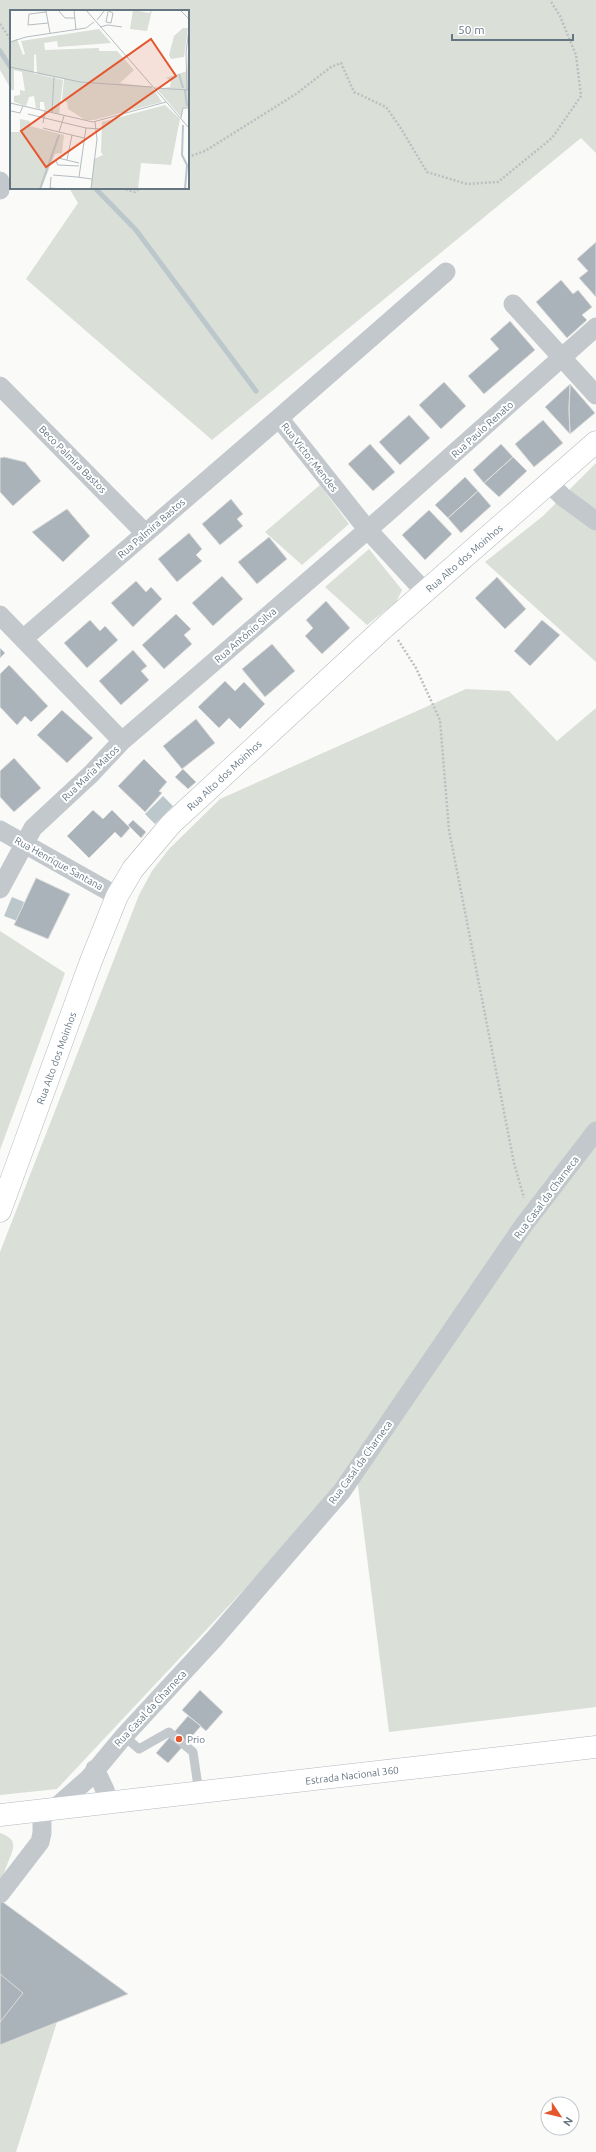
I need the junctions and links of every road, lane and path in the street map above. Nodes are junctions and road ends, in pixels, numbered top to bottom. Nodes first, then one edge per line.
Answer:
1 (550, 0) edge
2 (0, 24) edge
3 (10, 39) edge
4 (189, 157) edge
5 (0, 180) edge
6 (126, 189) edge
7 (139, 189) edge
8 (0, 190) edge
9 (446, 272) dead end
10 (513, 304) dead end
11 (596, 327) edge
12 (562, 358) junction
13 (0, 386) edge
14 (596, 395) edge
15 (279, 418) junction
16 (596, 442) edge
17 (550, 483) junction
18 (596, 521) edge
19 (367, 529) junction
20 (145, 533) junction
21 (425, 592) junction
22 (0, 615) edge
23 (388, 624) junction
24 (24, 639) junction
25 (122, 741) junction
26 (0, 830) edge
27 (24, 844) junction
28 (0, 889) edge
29 (117, 896) junction
30 (596, 1131) edge
31 (0, 1212) edge
32 (529, 1217) junction
33 (124, 1736) junction
34 (596, 1747) edge
35 (92, 1773) junction
36 (199, 1793) junction
37 (108, 1803) junction
38 (85, 1806) junction
39 (48, 1809) junction
40 (0, 1815) edge
41 (0, 1894) edge

1 - 4 path
2 - 3 path
5 - 8 street
6 - 7 path
9 - 15 street, Rua Victor Mendes
10 - 12 street
11 - 12 street, Rua Paulo Renato
12 - 14 street
12 - 19 street, Rua Paulo Renato
13 - 20 street, Beco Palmira Bastos
15 - 19 street, Rua Victor Mendes
15 - 20 street, Rua Palmira Bastos
16 - 17 street, Rua Alto dos Moinhos
17 - 18 street
17 - 21 street, Rua Alto dos Moinhos
19 - 21 street, Rua Victor Mendes
19 - 25 street, Rua António Silva
20 - 24 street, Rua Palmira Bastos
21 - 23 street, Rua Alto dos Moinhos
22 - 24 street, Rua Maria Matos
23 - 29 street, Rua Alto dos Moinhos
23 - 32 path
24 - 25 street, Rua Maria Matos
25 - 27 street, Rua Maria Matos
26 - 27 street, Rua Henrique Santana
27 - 28 street, Rua Maria Matos
27 - 29 street, Rua Henrique Santana
29 - 31 street, Rua Alto dos Moinhos
30 - 32 street, Rua Casal da Charneca
32 - 33 street, Rua Casal da Charneca
33 - 35 street, Rua Casal da Charneca
33 - 36 lane
34 - 36 street, Estrada Nacional 360
35 - 37 street
35 - 38 street, Rua Casal da Charneca
35 - 39 street, Rua Casal da Charneca
36 - 37 street, Estrada Nacional 360
37 - 38 street, Estrada Nacional 360
38 - 39 street, Estrada Nacional 360
39 - 40 street
39 - 41 street

